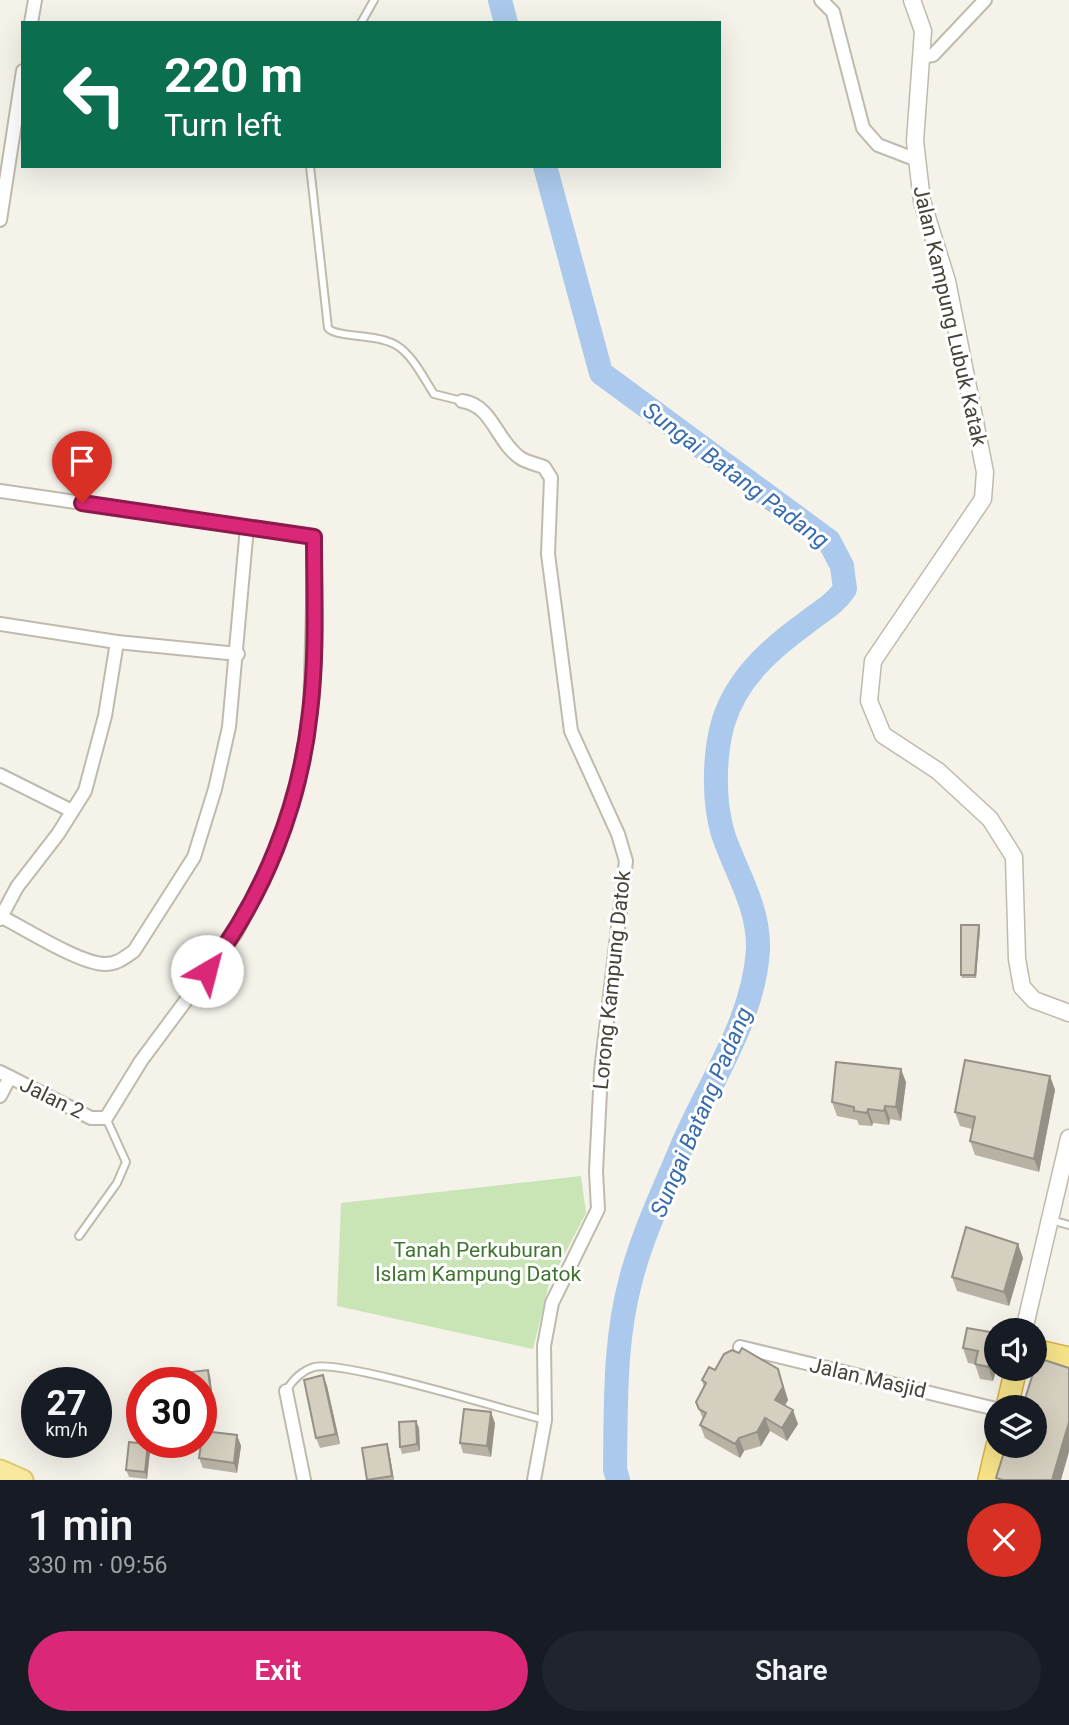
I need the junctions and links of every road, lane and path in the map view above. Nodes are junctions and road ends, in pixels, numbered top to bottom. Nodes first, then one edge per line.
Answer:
1 (35, 0) edge
2 (374, 0) edge
3 (821, 0) edge
4 (912, 0) edge
5 (985, 0) edge
6 (31, 21) edge
7 (362, 21) edge
8 (920, 57) junction
9 (21, 84) edge
10 (917, 160) junction
11 (310, 168) edge
12 (0, 220) edge
13 (462, 401) joint
14 (0, 491) edge
15 (247, 527) junction
16 (0, 624) edge
17 (117, 642) junction
18 (238, 654) junction
19 (0, 775) edge
20 (72, 811) junction
21 (0, 917) edge
22 (1069, 1013) edge
23 (5, 1075) edge
24 (0, 1096) edge
25 (106, 1118) junction
26 (1069, 1138) edge
27 (1050, 1220) junction
28 (1069, 1225) edge
29 (79, 1236) dead end
30 (1028, 1318) edge
31 (740, 1348) edge
32 (1047, 1352) edge
33 (1069, 1358) edge
34 (286, 1391) joint
35 (984, 1406) edge
36 (545, 1420) junction
37 (994, 1458) edge
38 (0, 1470) edge
39 (23, 1480) edge
40 (304, 1480) edge
41 (534, 1480) edge
42 (989, 1480) edge

1 - 6 street
2 - 7 lane
3 - 10 street
4 - 8 street, Jalan Kampung Lubuk Katak
5 - 8 street
8 - 10 street, Jalan Kampung Lubuk Katak
9 - 12 street
10 - 22 street, Jalan Kampung Lubuk Katak
11 - 13 lane
13 - 36 street, Lorong Kampung Datok
14 - 15 street
15 - 18 street
15 - 25 street
16 - 17 street
17 - 18 street
17 - 20 street
18 - 21 street
19 - 20 street
20 - 21 street
23 - 24 street
23 - 25 street, Jalan 2
25 - 29 lane
26 - 27 street
27 - 28 lane
27 - 30 street
31 - 35 street, Jalan Masjid
32 - 33 highway
34 - 36 lane
34 - 40 street
36 - 41 street, Lorong Kampung Datok
37 - 42 highway
38 - 39 main road

